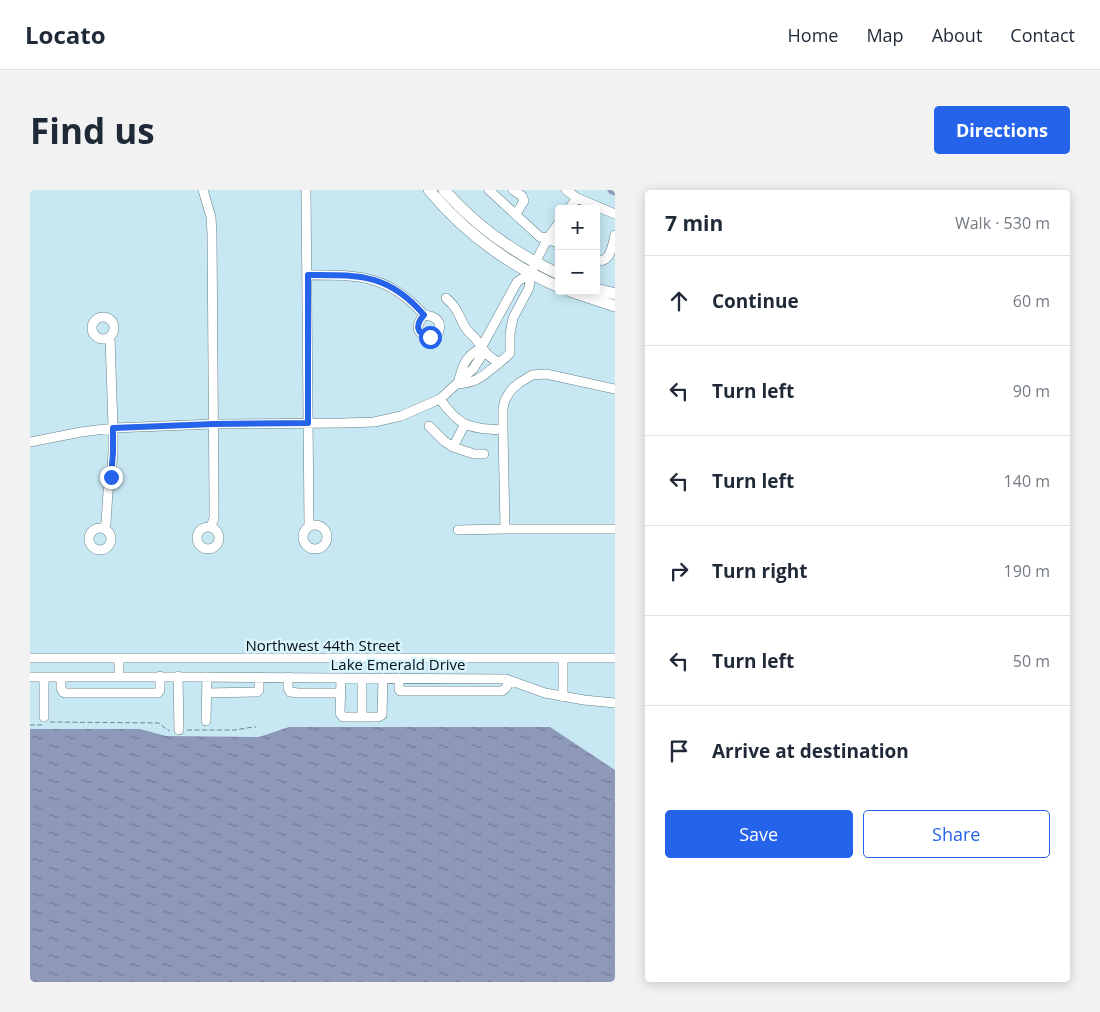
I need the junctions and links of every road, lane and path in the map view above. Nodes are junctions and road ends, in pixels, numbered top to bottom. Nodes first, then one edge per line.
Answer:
1 (203, 190) edge
2 (306, 190) edge
3 (429, 190) edge
4 (513, 190) edge
5 (566, 190) edge
6 (448, 191) edge
7 (495, 192) edge
8 (577, 198) junction
9 (572, 205) edge
10 (516, 214) junction
11 (615, 214) edge
12 (555, 228) edge
13 (615, 235) edge
14 (548, 238) junction
15 (555, 242) edge
16 (600, 262) edge
17 (533, 268) junction
18 (555, 273) edge
19 (308, 275) junction
20 (555, 284) edge
21 (600, 290) edge
22 (615, 294) edge
23 (582, 295) edge
24 (446, 298) dead end
25 (615, 306) edge
26 (424, 315) dead end
27 (110, 338) dead end
28 (481, 348) junction
29 (500, 362) junction
30 (458, 384) junction
31 (615, 389) edge
32 (440, 399) junction
33 (308, 423) junction
34 (214, 424) junction
35 (464, 424) junction
36 (429, 426) dead end
37 (113, 428) junction
38 (503, 430) junction
39 (30, 442) edge
40 (454, 447) junction
41 (484, 454) dead end
42 (309, 526) dead end
43 (211, 527) dead end
44 (104, 529) dead end
45 (504, 529) junction
46 (615, 529) edge
47 (458, 530) dead end
48 (30, 658) edge
49 (119, 658) junction
50 (563, 658) junction
51 (615, 658) edge
52 (119, 670) dead end
53 (109, 676) junction
54 (160, 676) junction
55 (178, 676) junction
56 (30, 677) edge
57 (44, 677) junction
58 (61, 677) junction
59 (207, 677) junction
60 (259, 677) junction
61 (288, 677) junction
62 (341, 678) junction
63 (362, 678) junction
64 (383, 678) junction
65 (399, 678) junction
66 (510, 681) junction
67 (110, 692) junction
68 (207, 693) junction
69 (341, 693) junction
70 (563, 697) junction
71 (615, 703) edge
72 (362, 717) junction
73 (45, 721) junction
74 (206, 721) dead end
75 (30, 725) edge
76 (256, 727) dead end
77 (179, 730) junction

1 - 34 street
2 - 19 street
3 - 17 main road
4 - 10 street
5 - 8 street
6 - 17 main road
7 - 10 street
8 - 9 street
8 - 11 street
10 - 14 street
12 - 14 street
13 - 16 street
14 - 15 street
14 - 17 street
17 - 18 main road
17 - 20 main road
17 - 28 street
17 - 29 street
19 - 26 street
19 - 33 street
21 - 22 main road
23 - 25 main road
24 - 28 street
27 - 37 street
28 - 29 street
28 - 30 street
29 - 30 street
30 - 32 street
31 - 38 street
32 - 33 street
32 - 35 street
33 - 34 street
33 - 42 street
34 - 37 street
34 - 43 street
35 - 38 street
35 - 40 street
36 - 40 street
37 - 39 street
37 - 44 street
38 - 45 street
40 - 41 street
45 - 46 street
45 - 47 street
48 - 49 street, Northwest 44th Street
49 - 50 street, Northwest 44th Street
49 - 52 street
50 - 51 street, Northwest 44th Street
50 - 70 street
53 - 54 street, Lake Emerald Drive
53 - 58 street, Lake Emerald Drive
53 - 67 street
54 - 55 street, Lake Emerald Drive
54 - 67 street
55 - 59 street, Lake Emerald Drive
55 - 77 street
56 - 57 street, Lake Emerald Drive
57 - 58 street, Lake Emerald Drive
57 - 73 street
58 - 67 street
59 - 60 street, Lake Emerald Drive
59 - 68 street
60 - 61 street, Lake Emerald Drive
60 - 68 street
61 - 62 street, Lake Emerald Drive
61 - 69 street
62 - 63 street, Lake Emerald Drive
62 - 69 street
63 - 64 street, Lake Emerald Drive
63 - 72 street
64 - 65 street, Lake Emerald Drive
64 - 72 street
65 - 66 street, Lake Emerald Drive
65 - 66 street
66 - 70 street, Lake Emerald Drive
68 - 74 street
69 - 72 street
70 - 71 street, Lake Emerald Drive
73 - 75 path
73 - 77 path
76 - 77 path

